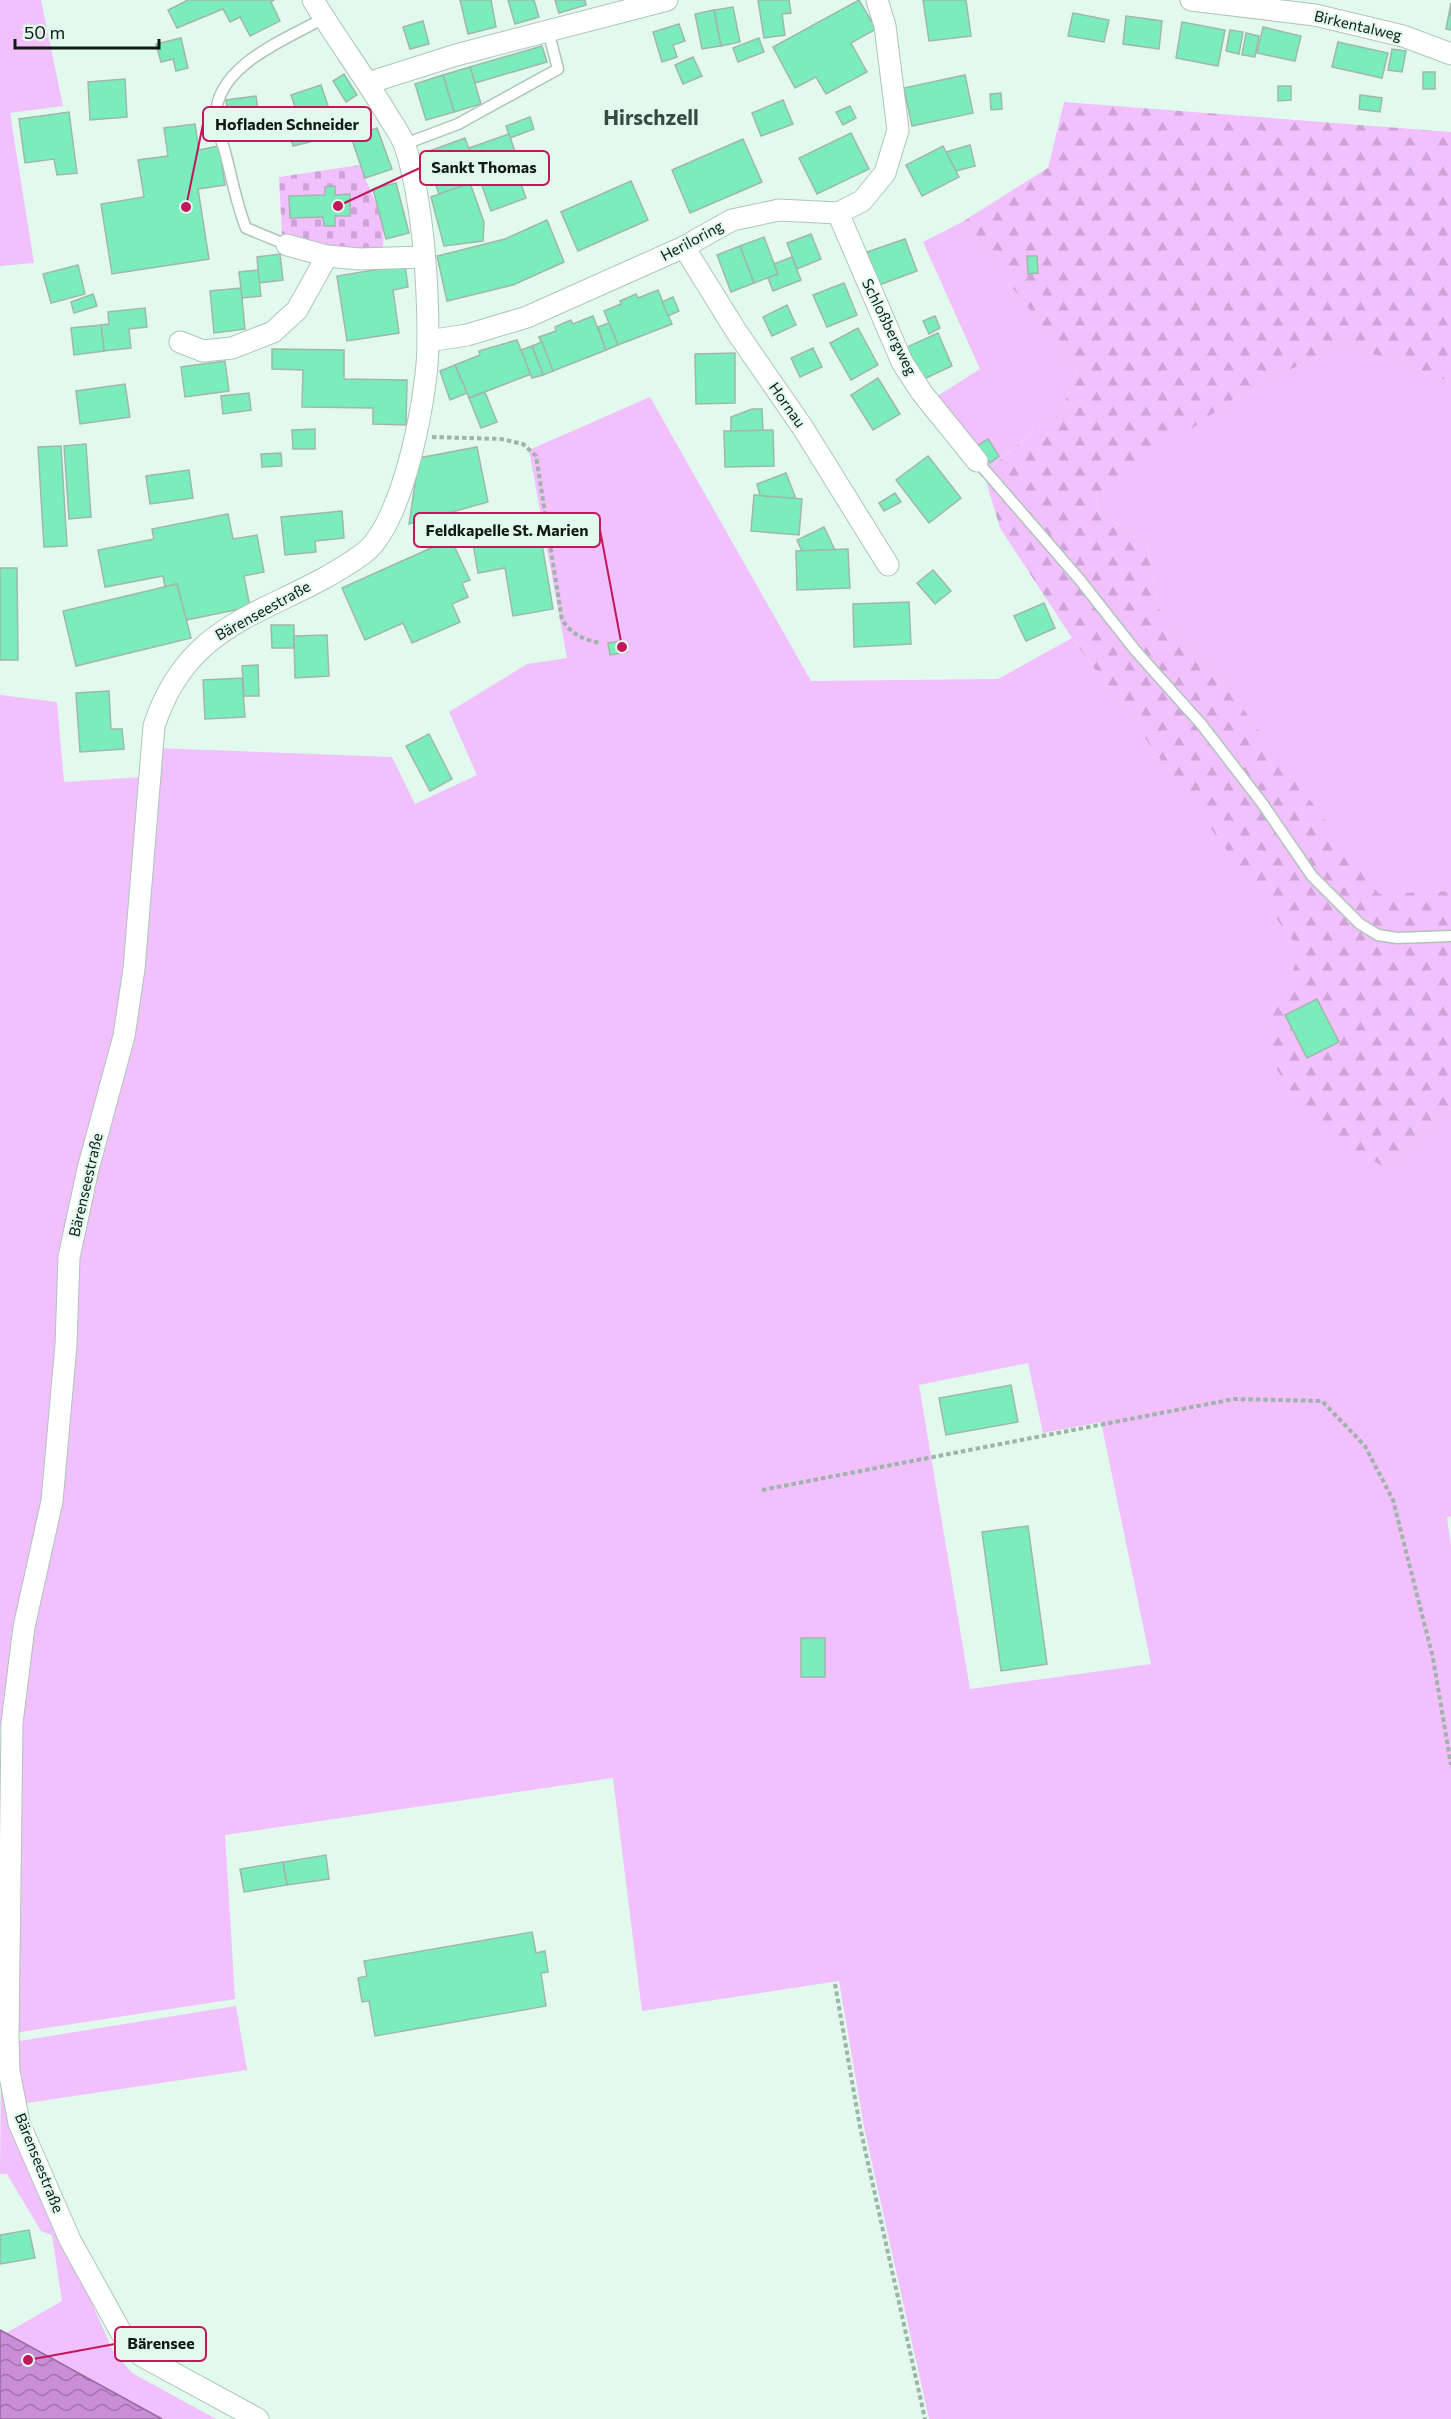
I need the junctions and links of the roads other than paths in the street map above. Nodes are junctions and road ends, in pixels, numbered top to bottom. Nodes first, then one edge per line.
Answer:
1 (667, 0) edge
2 (877, 0) edge
3 (1191, 0) edge
4 (319, 9) edge
5 (548, 30) junction
6 (1451, 54) edge
7 (368, 83) junction
8 (405, 144) junction
9 (838, 213) junction
10 (287, 245) joint
11 (684, 247) junction
12 (327, 256) junction
13 (423, 257) junction
14 (428, 341) junction
15 (180, 342) dead end
16 (977, 461) joint
17 (888, 565) dead end
18 (1451, 936) edge
19 (5, 1810) edge
20 (4, 2047) edge
21 (258, 2419) edge

1 - 5 street
2 - 9 street
3 - 6 street, Birkentalweg
4 - 7 street, Bärenseestraße
4 - 10 lane
5 - 7 street
5 - 8 lane
7 - 8 street, Bärenseestraße
8 - 13 street, Bärenseestraße
9 - 11 street, Heriloring
9 - 16 street, Schloßbergweg
10 - 12 street
11 - 14 street, Heriloring
11 - 17 street, Hornau
12 - 13 street
12 - 15 street
13 - 14 street, Bärenseestraße
14 - 19 street, Bärenseestraße
16 - 18 lane
19 - 20 street, Bärenseestraße
20 - 21 street, Bärenseestraße

